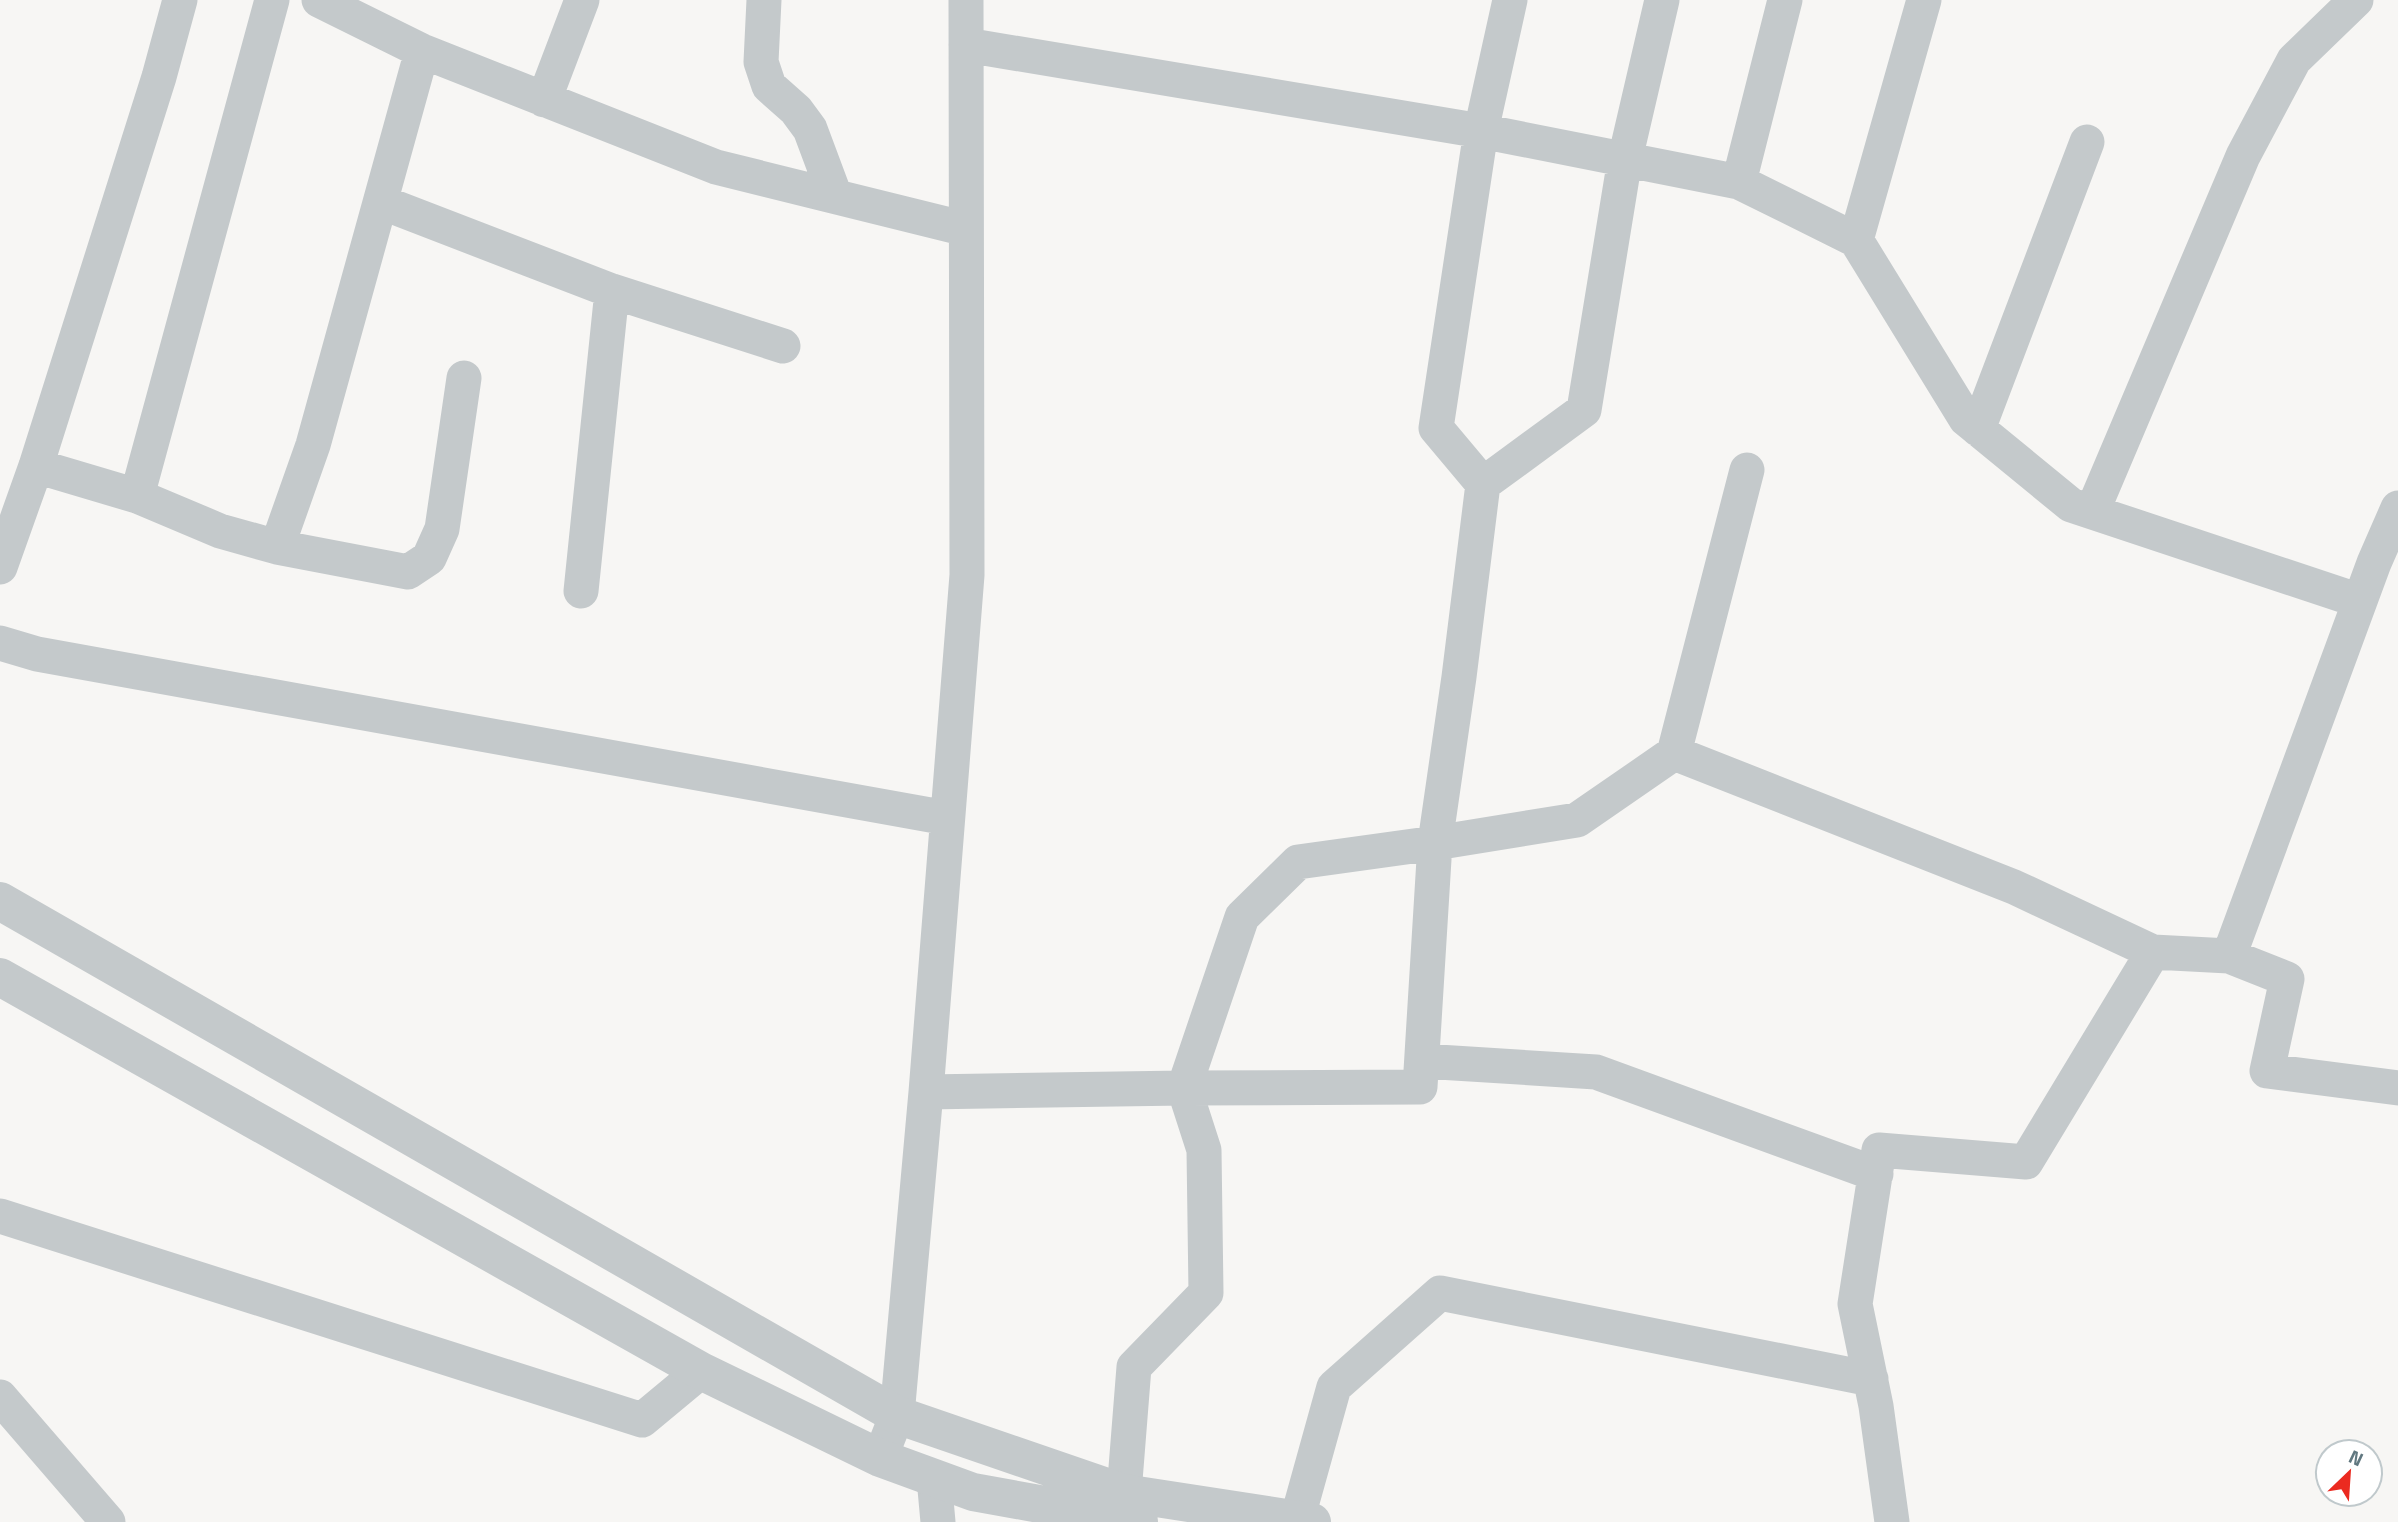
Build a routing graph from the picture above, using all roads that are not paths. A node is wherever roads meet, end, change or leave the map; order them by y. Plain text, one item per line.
1 (180, 0) edge
2 (272, 0) edge
3 (319, 0) edge
4 (582, 0) edge
5 (764, 0) edge
6 (966, 0) edge
7 (1510, 0) edge
8 (1662, 0) edge
9 (1785, 0) edge
10 (1924, 0) edge
11 (2356, 0) edge
12 (966, 45) junction
13 (422, 51) junction
14 (544, 100) junction
15 (1481, 131) junction
16 (2087, 142) dead end
17 (1625, 159) junction
18 (1739, 181) junction
19 (835, 196) junction
20 (381, 202) junction
21 (966, 229) junction
22 (1856, 240) junction
23 (612, 291) junction
24 (783, 345) dead end
25 (464, 378) dead end
26 (1978, 429) junction
27 (36, 466) junction
28 (1747, 470) dead end
29 (1483, 485) junction
30 (137, 496) junction
31 (2398, 508) edge
32 (2092, 512) junction
33 (277, 547) junction
34 (0, 567) edge
35 (2376, 589) edge
36 (581, 590) dead end
37 (0, 643) edge
38 (1674, 752) junction
39 (947, 818) junction
40 (1435, 844) junction
41 (0, 901) edge
42 (2153, 952) junction
43 (2229, 956) junction
44 (0, 977) edge
45 (1422, 1061) junction
46 (1184, 1088) junction
47 (2398, 1088) edge
48 (926, 1092) junction
49 (1876, 1174) junction
50 (2, 1221) edge
51 (701, 1371) junction
52 (1871, 1379) junction
53 (0, 1396) edge
54 (897, 1415) junction
55 (880, 1458) junction
56 (934, 1478) junction
57 (1131, 1508) edge
58 (1305, 1521) edge
59 (108, 1522) edge
60 (938, 1522) edge
61 (1892, 1522) edge

1 - 27 street
2 - 30 street
3 - 13 street
4 - 14 street
5 - 19 street
6 - 12 street
7 - 15 street
8 - 17 street
9 - 18 street
10 - 22 street
11 - 32 street
12 - 15 street
12 - 21 street
13 - 14 street
13 - 20 street
14 - 19 street
15 - 17 street
15 - 29 street
16 - 26 street
17 - 18 street
17 - 29 street
18 - 22 street
19 - 21 street
20 - 23 street
20 - 33 street
21 - 39 street
22 - 26 street
23 - 24 street
23 - 36 street
25 - 33 street
26 - 32 street
27 - 30 street
27 - 34 street
28 - 38 street
29 - 40 street
30 - 33 street
31 - 35 street
32 - 35 street
35 - 43 street
37 - 39 street
38 - 40 street
38 - 42 street
39 - 48 street
40 - 45 street
40 - 46 street
41 - 54 street
42 - 43 street
42 - 49 street
43 - 47 street
44 - 51 street
45 - 46 street
45 - 49 street
46 - 48 street
46 - 57 street
48 - 54 street
49 - 52 street
50 - 51 street
51 - 55 street
52 - 58 street
52 - 61 street
53 - 59 street
54 - 55 street
54 - 57 street
55 - 56 street
56 - 57 street
56 - 60 street
57 - 58 street

